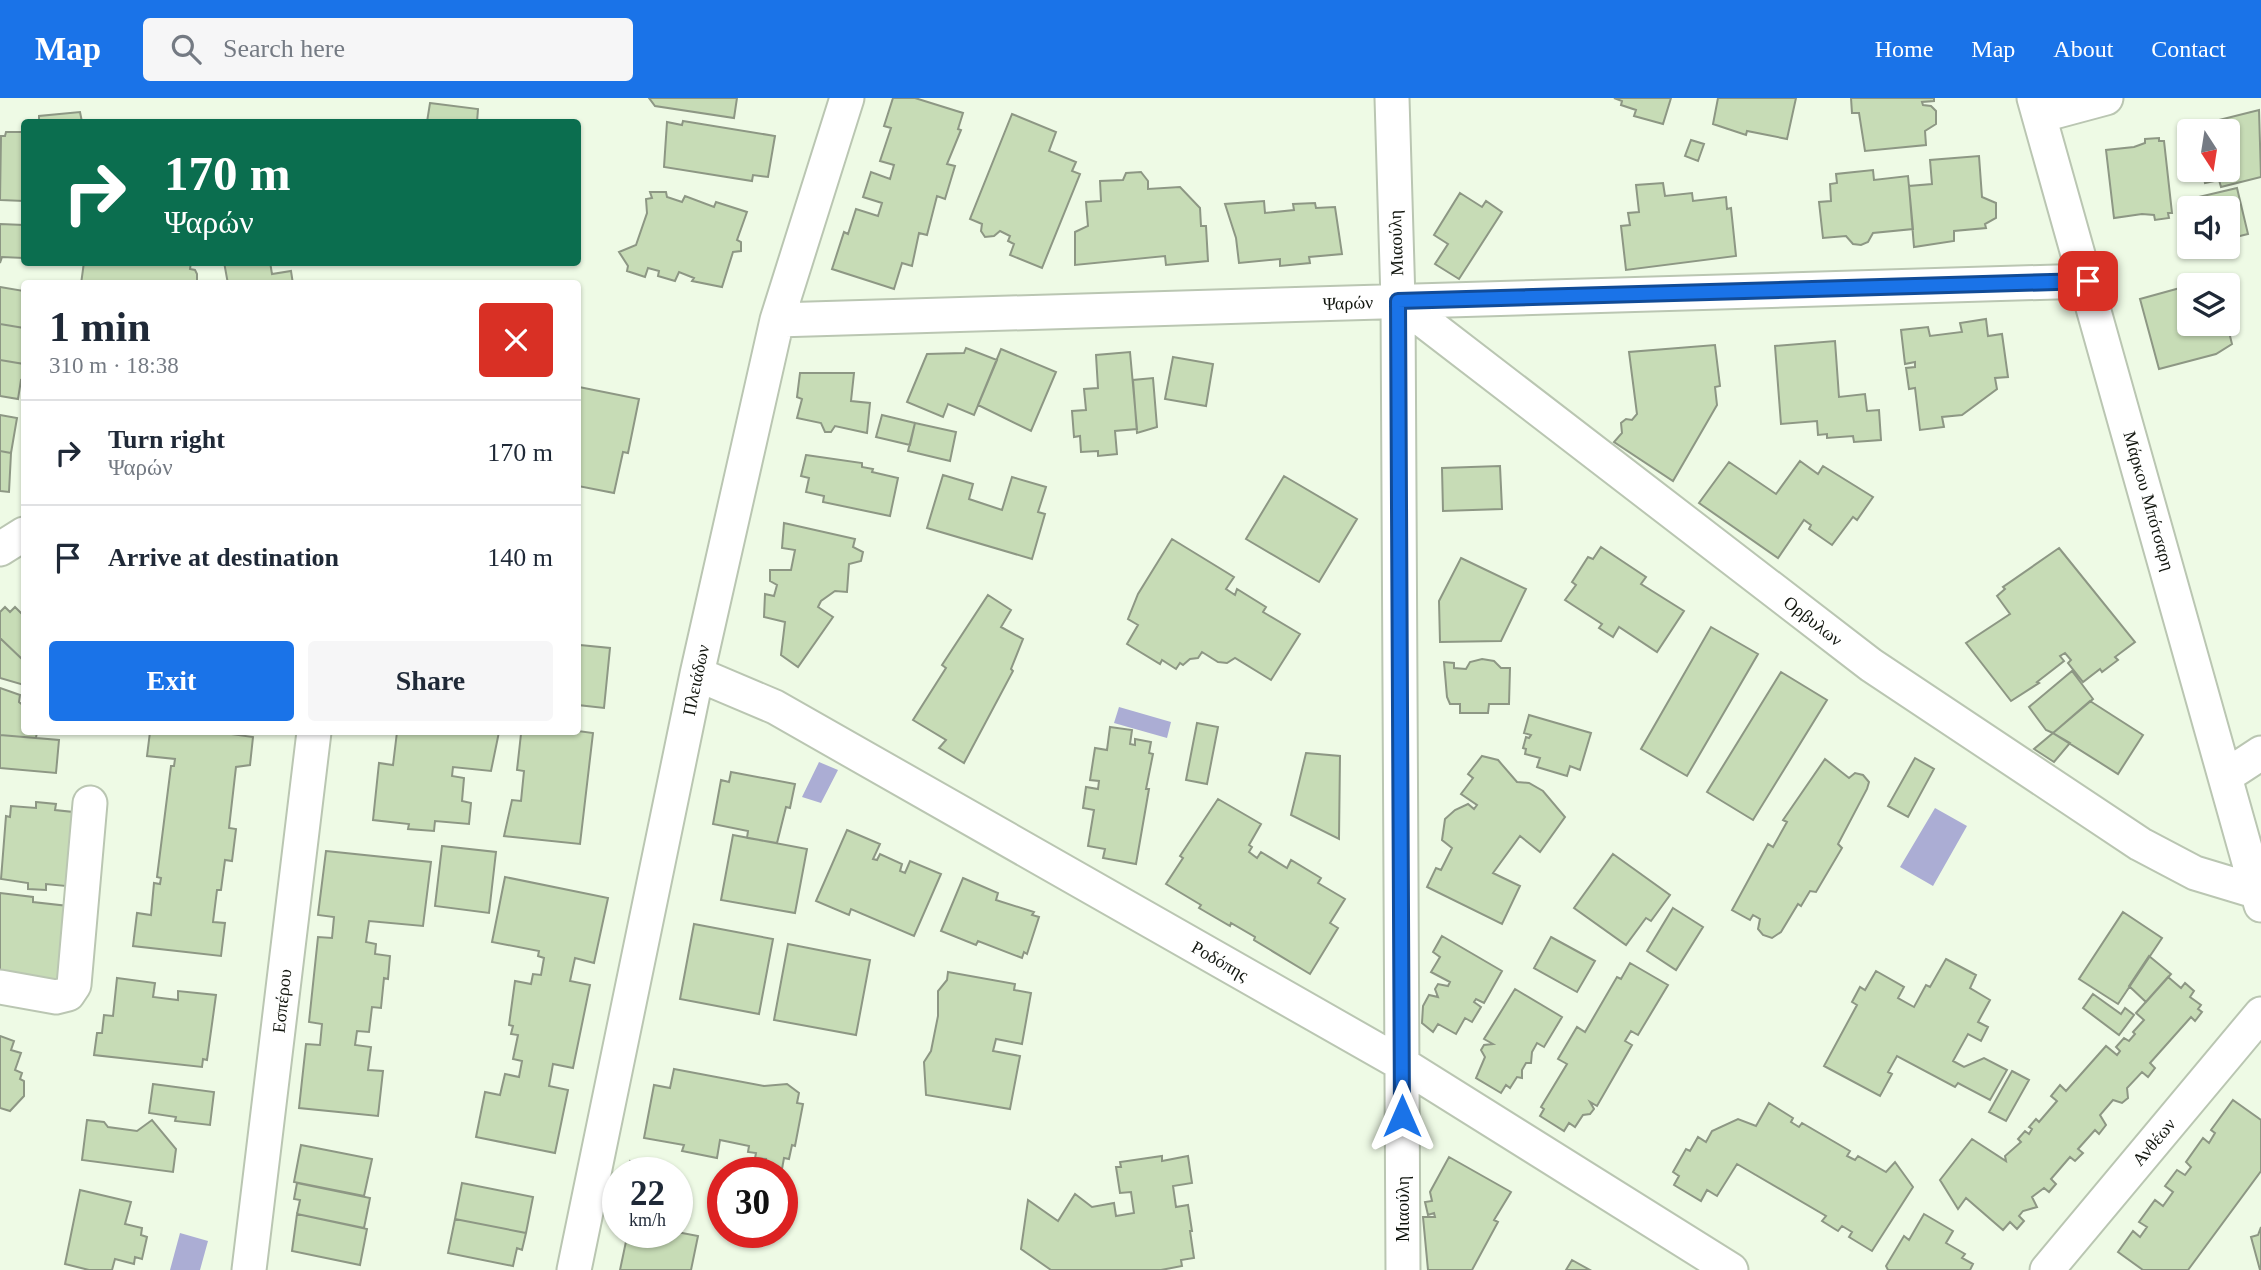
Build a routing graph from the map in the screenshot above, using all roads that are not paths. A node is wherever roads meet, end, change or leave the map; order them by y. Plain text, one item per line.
1 (847, 98) edge
2 (1392, 98) edge
3 (2106, 98) edge
4 (2037, 107) edge
5 (2088, 281) junction
6 (1398, 301) junction
7 (777, 320) junction
8 (21, 536) edge
9 (0, 549) edge
10 (697, 674) junction
11 (314, 735) edge
12 (2261, 753) edge
13 (2226, 776) junction
14 (90, 803) dead end
15 (2259, 898) edge
16 (0, 987) edge
17 (2261, 1014) edge
18 (1402, 1064) junction
19 (249, 1270) edge
20 (574, 1270) edge
21 (1403, 1270) edge
22 (1731, 1270) edge
23 (2047, 1270) edge

1 - 7 street, Πλειάδων
2 - 6 street, Μιαούλη
3 - 4 street
4 - 5 street, Μάρκου Μπότσαρη
5 - 6 street, Ψαρών
5 - 13 street, Μάρκου Μπότσαρη
6 - 7 street, Ψαρών
6 - 15 street, Ορβυλων
6 - 18 street, Μιαούλη
7 - 10 street, Πλειάδων
8 - 9 street
10 - 18 street, Ροδόπης
10 - 20 street, Πλειάδων
11 - 19 street, Εσπέρου
12 - 13 street
13 - 15 street, Μάρκου Μπότσαρη
14 - 16 street
17 - 23 street, Ανθέων
18 - 21 street, Μιαούλη
18 - 22 street, Ροδόπης

